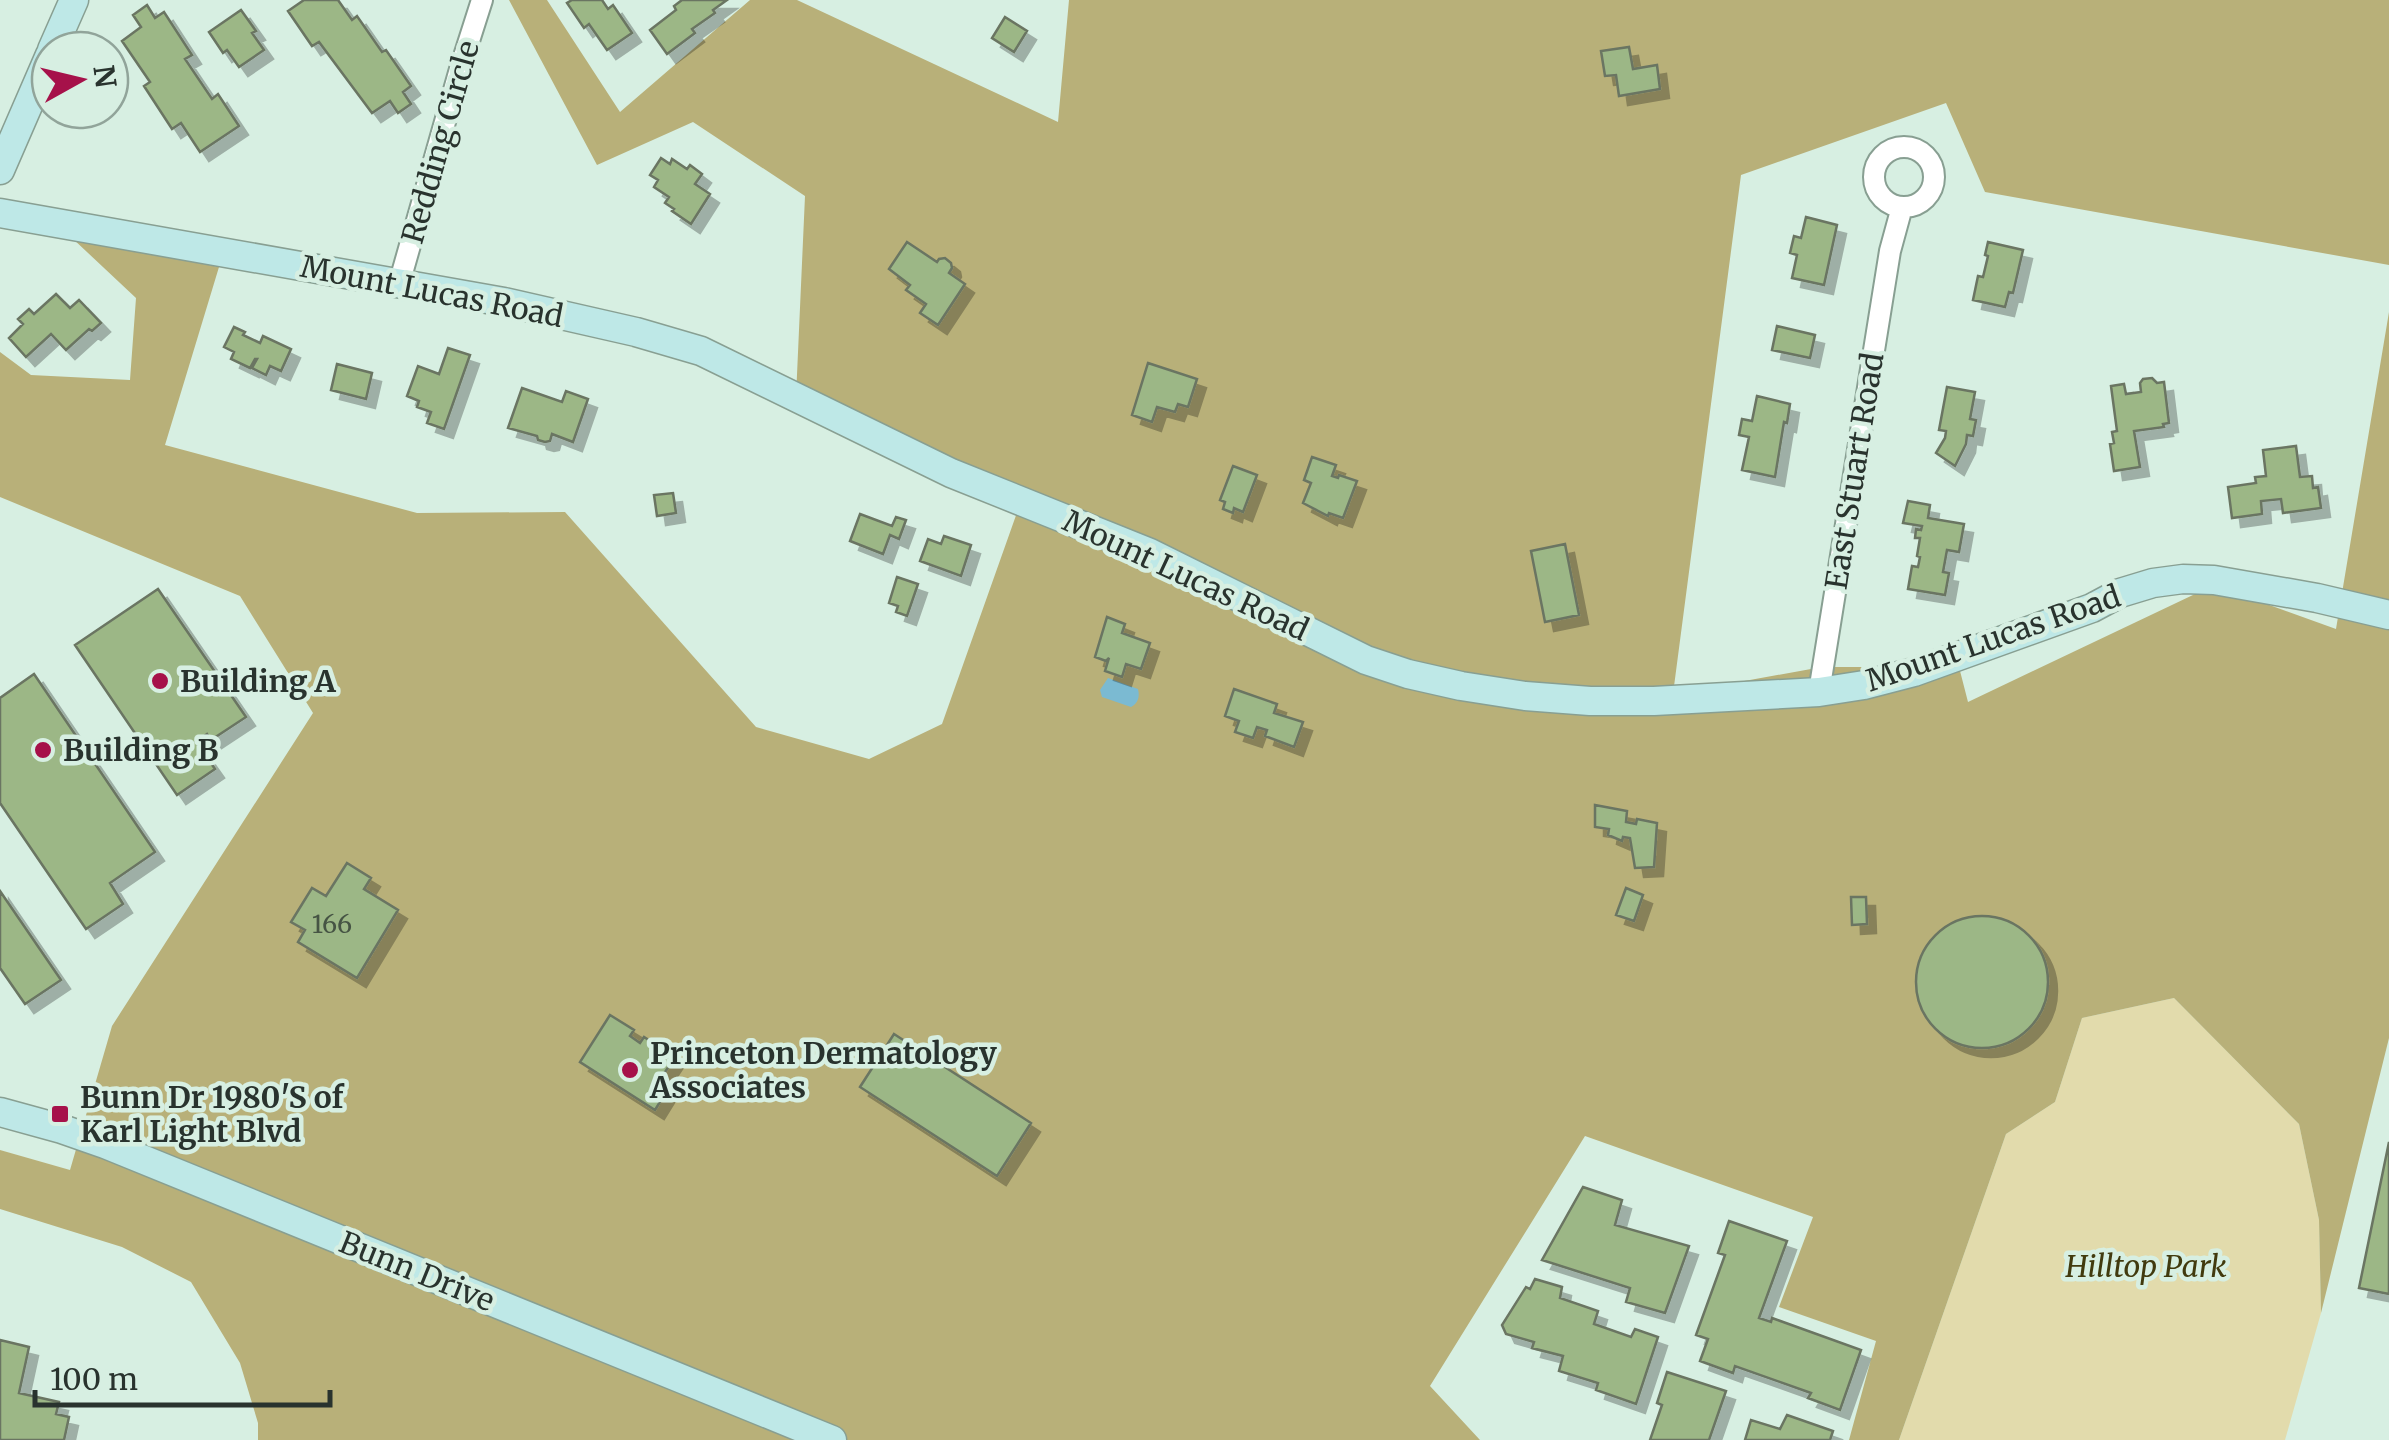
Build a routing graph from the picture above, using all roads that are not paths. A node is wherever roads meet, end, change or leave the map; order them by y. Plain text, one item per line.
1 (74, 0) edge
2 (482, 0) edge
3 (61, 30) edge
4 (30, 101) edge
5 (0, 170) edge
6 (1902, 207) dead end
7 (0, 213) edge
8 (398, 284) junction
9 (2389, 615) edge
10 (1820, 692) junction
11 (0, 1112) edge
12 (832, 1440) edge

1 - 3 street
2 - 8 street, Redding Circle
4 - 5 street
6 - 10 street, East Stuart Road
7 - 8 street, Mount Lucas Road
8 - 10 street, Mount Lucas Road
9 - 10 street, Mount Lucas Road
11 - 12 street, Bunn Drive

